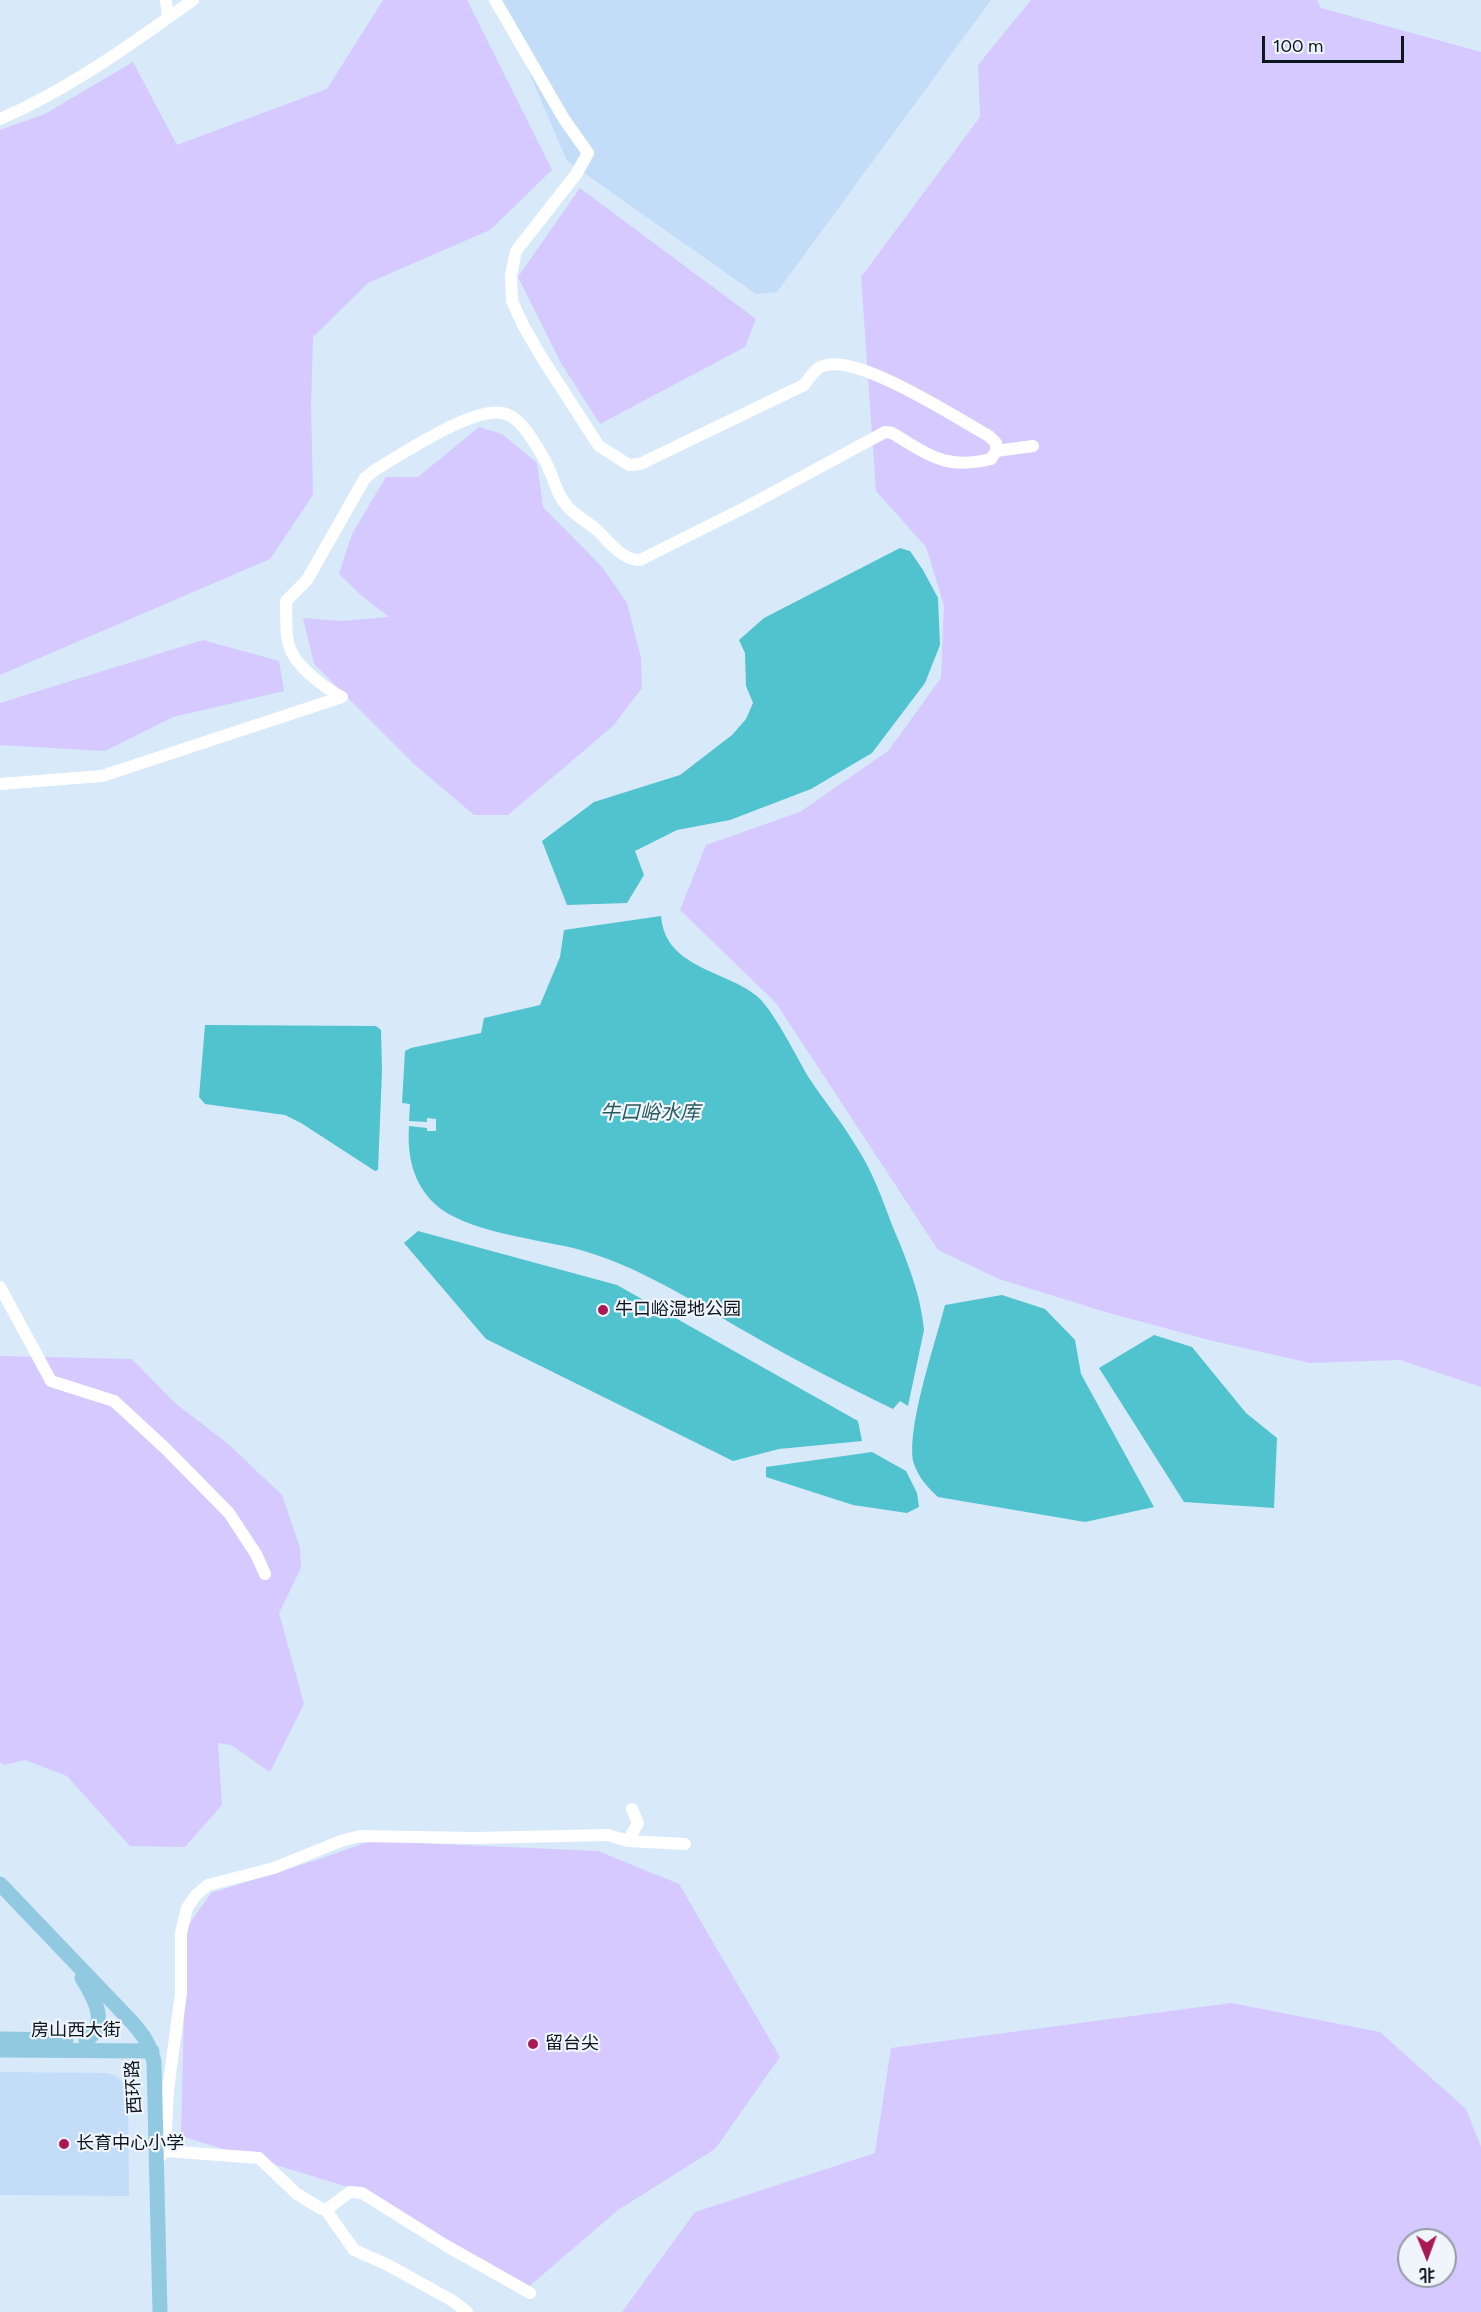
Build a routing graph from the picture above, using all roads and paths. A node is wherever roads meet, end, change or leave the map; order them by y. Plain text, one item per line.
1 (166, 0) edge
2 (194, 0) edge
3 (495, 0) edge
4 (168, 18) junction
5 (0, 119) edge
6 (1033, 446) dead end
7 (996, 451) junction
8 (0, 784) edge
9 (0, 1287) edge
10 (266, 1574) dead end
11 (632, 1809) dead end
12 (628, 1841) junction
13 (685, 1844) dead end
14 (0, 1884) edge
15 (0, 1893) edge
16 (82, 1978) junction
17 (0, 2039) edge
18 (86, 2040) junction
19 (146, 2046) junction
20 (0, 2050) edge
21 (161, 2156) junction
22 (326, 2210) junction
23 (530, 2292) dead end
24 (153, 2312) edge
25 (160, 2312) edge
26 (467, 2312) edge

1 - 4 street
2 - 4 street
3 - 7 street
4 - 5 street
6 - 7 street
7 - 8 street
9 - 10 street
11 - 12 street
12 - 13 street
12 - 21 street
14 - 19 main road, 西环路
15 - 16 main road, 西环路
16 - 18 main road
16 - 19 main road, 西环路
17 - 18 main road, 房山西大街
18 - 19 main road, 房山西大街
19 - 20 main road, 房山西大街
19 - 21 main road, 西环路
19 - 24 main road, 西环路
21 - 22 street
21 - 25 main road, 西环路
22 - 23 street
22 - 26 street

